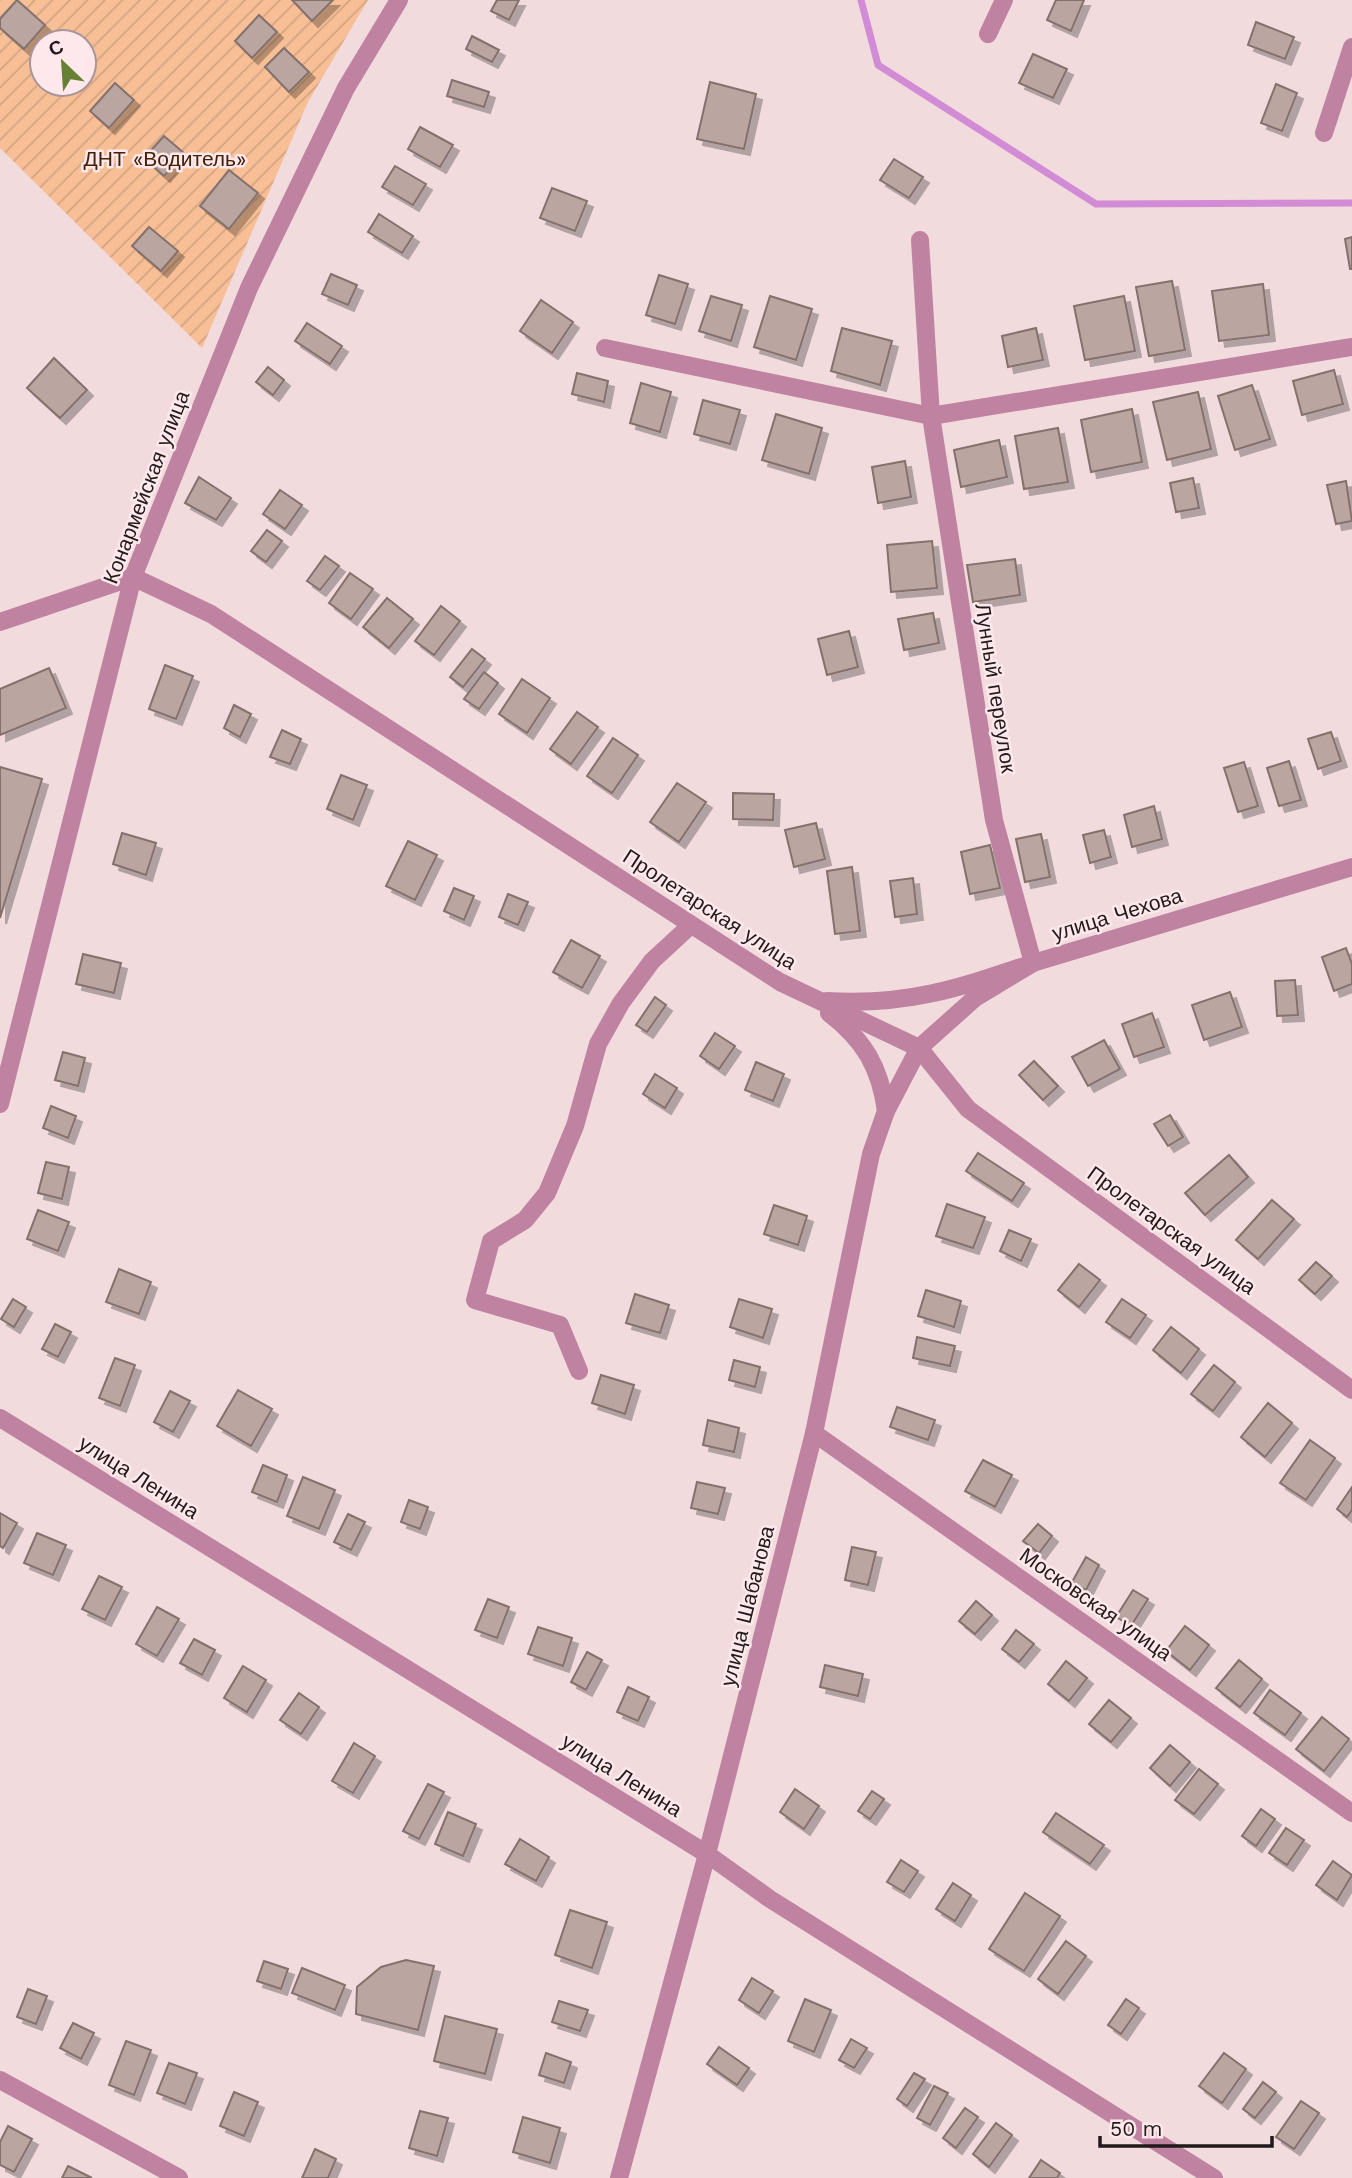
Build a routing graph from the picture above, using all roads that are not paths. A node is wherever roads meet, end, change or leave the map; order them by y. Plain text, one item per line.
1 (399, 0) edge
2 (1004, 0) edge
3 (988, 34) dead end
4 (1352, 47) edge
5 (1324, 133) dead end
6 (920, 240) dead end
7 (1352, 347) edge
8 (605, 348) dead end
9 (931, 416) junction
10 (133, 577) junction
11 (0, 621) edge
12 (1352, 867) edge
13 (691, 925) junction
14 (1033, 963) junction
15 (813, 1000) junction
16 (919, 1048) junction
17 (0, 1104) edge
18 (886, 1111) junction
19 (579, 1371) dead end
20 (1352, 1390) edge
21 (0, 1418) edge
22 (814, 1433) junction
23 (1352, 1813) edge
24 (707, 1854) junction
25 (0, 2080) edge
26 (179, 2178) edge
27 (619, 2178) edge
28 (1214, 2178) edge

1 - 10 street, Конармейская улица
2 - 3 street
4 - 5 street
6 - 9 street, Лунный переулок
7 - 9 street
8 - 9 street
9 - 14 street, Лунный переулок
10 - 11 street
10 - 13 street, Пролетарская улица
10 - 17 street, Конармейская улица
12 - 14 street, улица Чехова
13 - 15 street, Пролетарская улица
13 - 19 street
14 - 15 street
14 - 16 street, улица Чехова
15 - 16 street, Пролетарская улица
15 - 18 street
16 - 18 street, улица Шабанова
16 - 20 street, Пролетарская улица
18 - 22 street, улица Шабанова
21 - 24 street, улица Ленина
22 - 23 street, Московская улица
22 - 24 street, улица Шабанова
24 - 27 street, улица Шабанова
24 - 28 street, улица Ленина
25 - 26 street

